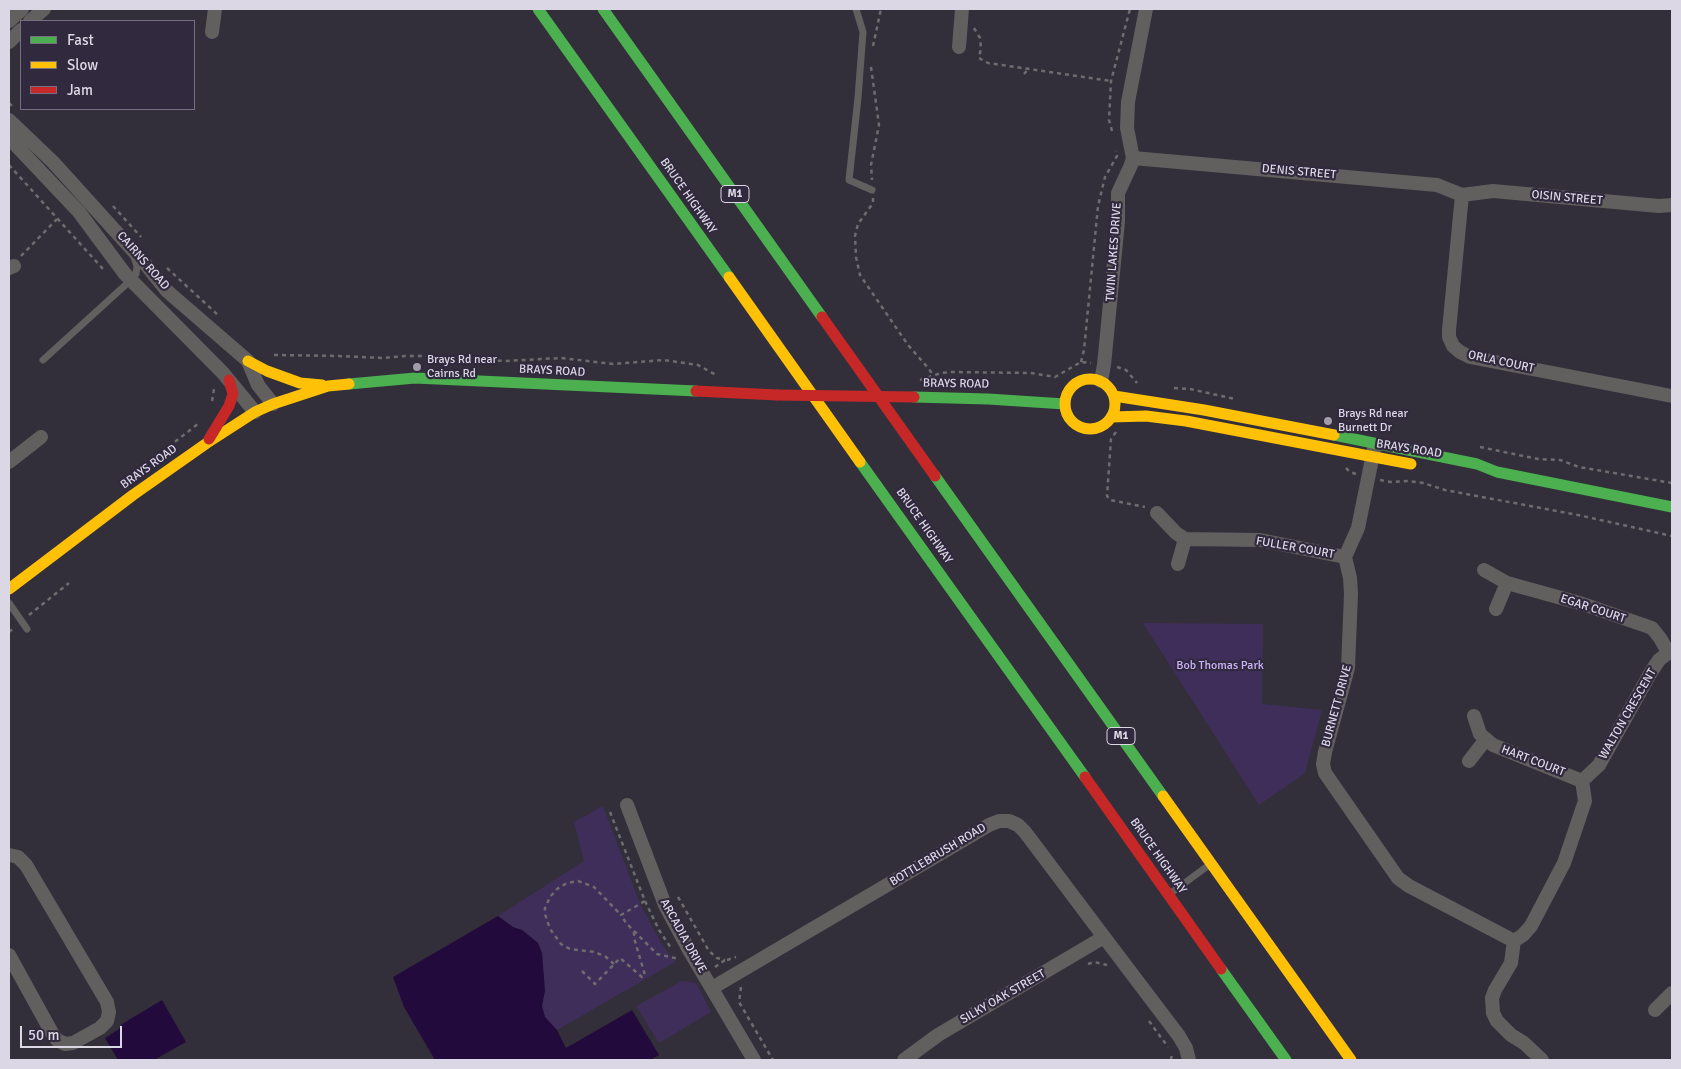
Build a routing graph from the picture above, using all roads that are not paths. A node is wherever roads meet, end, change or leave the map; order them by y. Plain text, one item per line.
1 (22, 9) edge
2 (44, 9) edge
3 (215, 9) edge
4 (538, 9) edge
5 (603, 9) edge
6 (856, 9) edge
7 (962, 9) edge
8 (1146, 9) edge
9 (31, 20) edge
10 (9, 21) edge
11 (20, 31) edge
12 (212, 32) dead end
13 (9, 42) edge
14 (959, 47) dead end
15 (9, 120) edge
16 (9, 138) edge
17 (1133, 158) junction
18 (872, 190) road end
19 (1462, 195) junction
20 (1672, 204) edge
21 (132, 249) junction
22 (131, 280) junction
23 (43, 360) dead end
24 (248, 361) junction
25 (229, 380) junction
26 (1101, 381) junction
27 (328, 386) junction
28 (1114, 396) junction
29 (1672, 396) edge
30 (272, 404) junction
31 (1065, 404) junction
32 (255, 412) junction
33 (1111, 417) junction
34 (41, 437) dead end
35 (207, 443) junction
36 (1374, 450) junction
37 (9, 462) edge
38 (1425, 466) dead end
39 (1441, 469) dead end
40 (1496, 472) junction
41 (1671, 506) edge
42 (1157, 513) road end
43 (1185, 539) junction
44 (1345, 557) junction
45 (1178, 564) dead end
46 (1484, 570) dead end
47 (1507, 583) junction
48 (9, 589) edge
49 (9, 603) edge
50 (1496, 609) dead end
51 (27, 628) dead end
52 (1670, 651) edge
53 (1474, 716) dead end
54 (1486, 739) junction
55 (1469, 761) dead end
56 (1582, 781) junction
57 (627, 805) dead end
58 (9, 855) edge
59 (1211, 864) junction
60 (1168, 895) junction
61 (1104, 937) junction
62 (1514, 941) junction
63 (9, 955) edge
64 (712, 988) junction
65 (1672, 993) edge
66 (1655, 1010) dead end
67 (754, 1060) edge
68 (904, 1060) edge
69 (1189, 1060) edge
70 (1286, 1060) edge
71 (1351, 1060) edge
72 (1542, 1060) edge

1 - 10 street
2 - 9 street
3 - 12 street
4 - 60 main road, BRUCE HIGHWAY
5 - 59 main road, M1
6 - 18 lane
7 - 14 street
8 - 17 street
11 - 13 street
15 - 21 street, CAIRNS ROAD
16 - 22 street, CAIRNS ROAD
17 - 19 street, DENIS STREET
17 - 26 street, TWIN LAKES DRIVE
19 - 20 street, OISIN STREET
19 - 29 street, ORLA COURT
21 - 22 lane
21 - 24 street, CAIRNS ROAD
22 - 23 lane
22 - 25 street, CAIRNS ROAD
24 - 27 main road
24 - 30 street, CAIRNS ROAD
25 - 32 street, CAIRNS ROAD
25 - 35 main road
26 - 28 main road
26 - 31 main road
27 - 30 main road, BRAYS ROAD
27 - 31 main road, BRAYS ROAD, bridge
28 - 33 main road
28 - 36 main road, BRAYS ROAD
30 - 32 main road, BRAYS ROAD
31 - 33 main road
32 - 35 main road, BRAYS ROAD
33 - 36 main road, BRAYS ROAD
34 - 37 street
35 - 48 main road, BRAYS ROAD
36 - 38 main road, BRAYS ROAD
36 - 40 main road, BRAYS ROAD
36 - 44 street
39 - 40 main road, BRAYS ROAD
40 - 41 main road, BRAYS ROAD
42 - 43 street
43 - 44 street, FULLER COURT
43 - 45 street
44 - 62 street, BURNETT DRIVE
46 - 47 street, EGAR COURT
47 - 50 street
47 - 52 street, EGAR COURT
49 - 51 lane
52 - 56 street, WALTON CRESCENT
53 - 54 street, HART COURT
54 - 55 street, HART COURT
54 - 56 street, HART COURT
56 - 62 street
57 - 64 street, ARCADIA DRIVE
58 - 63 street
59 - 60 lane
59 - 71 main road, M1
60 - 70 main road, BRUCE HIGHWAY
61 - 64 street, BOTTLEBRUSH ROAD
61 - 68 street, SILKY OAK STREET
61 - 69 street, BOTTLEBRUSH ROAD
62 - 72 street
64 - 67 street, ARCADIA DRIVE
65 - 66 street

